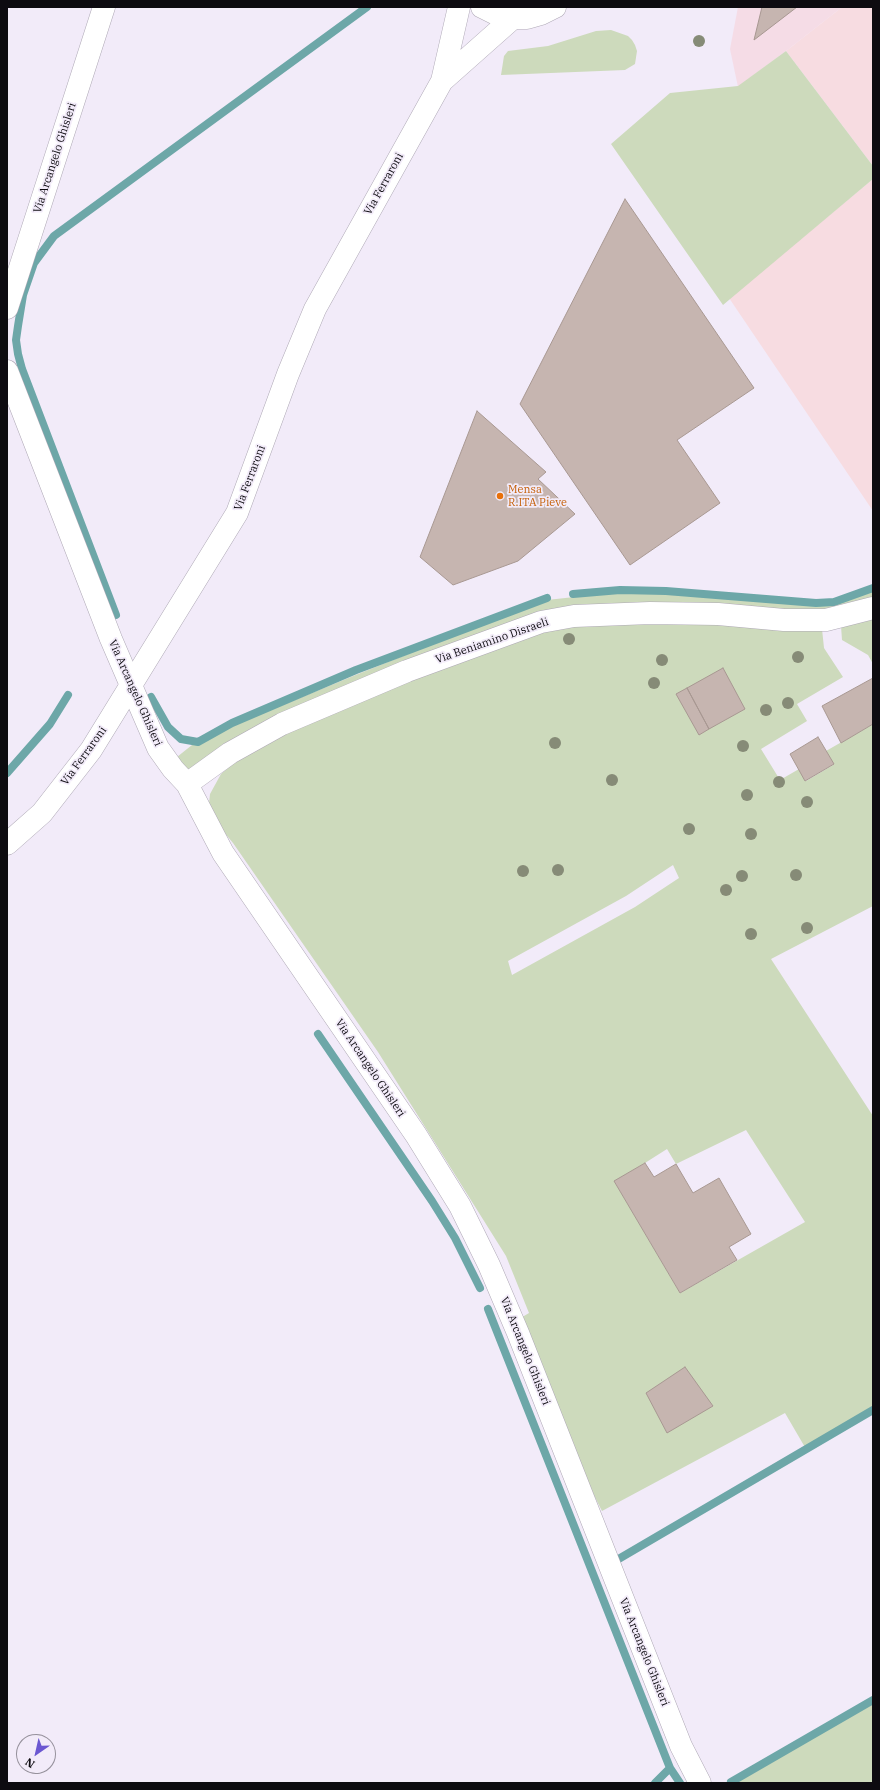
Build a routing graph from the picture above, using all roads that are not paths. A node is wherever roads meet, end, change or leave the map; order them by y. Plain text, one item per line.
1 (104, 7) edge
2 (459, 7) edge
3 (482, 7) edge
4 (556, 7) edge
5 (512, 18) junction
6 (442, 80) junction
7 (7, 308) edge
8 (7, 371) edge
9 (873, 608) edge
10 (131, 685) junction
11 (187, 784) junction
12 (7, 844) edge
13 (700, 1783) edge

1 - 7 street, Via Arcangelo Ghisleri
2 - 6 street
3 - 5 street
4 - 5 street
5 - 6 street
6 - 10 street, Via Ferraroni
8 - 10 street, Via Arcangelo Ghisleri
9 - 11 street, Via Beniamino Disraeli
10 - 11 street, Via Arcangelo Ghisleri
10 - 12 street, Via Ferraroni
11 - 13 street, Via Arcangelo Ghisleri

